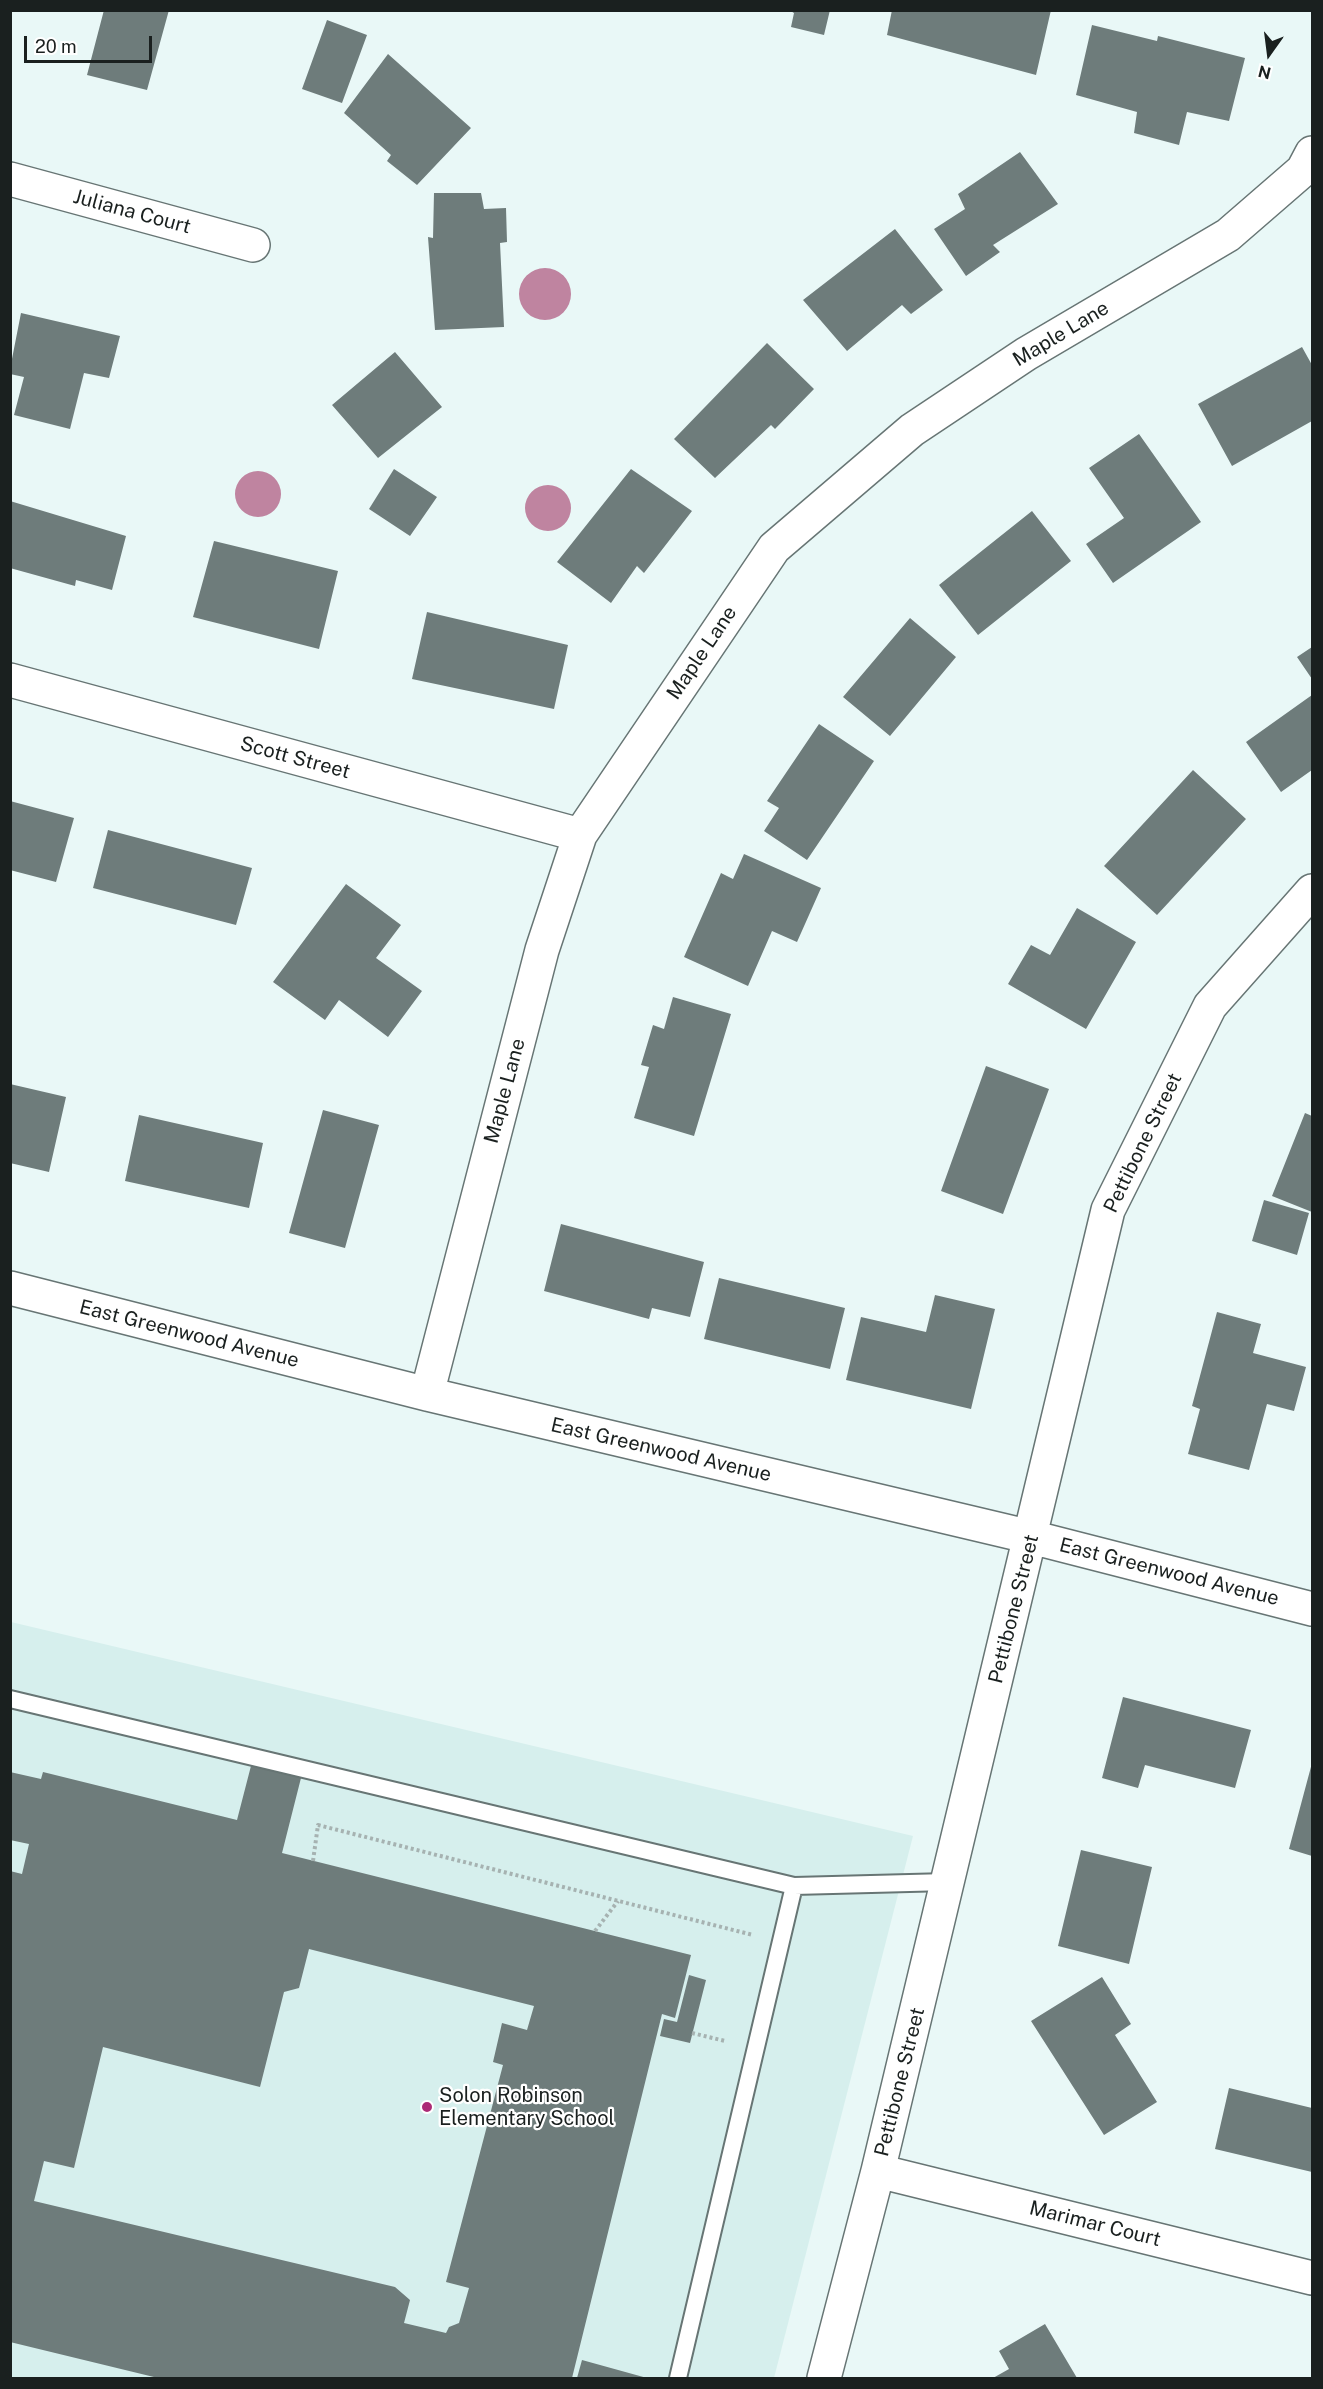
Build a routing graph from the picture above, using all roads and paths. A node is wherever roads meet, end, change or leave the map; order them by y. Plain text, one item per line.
1 (1312, 153) edge
2 (10, 179) edge
3 (253, 245) dead end
4 (10, 680) edge
5 (580, 835) junction
6 (1312, 891) edge
7 (10, 1288) edge
8 (427, 1394) junction
9 (1031, 1537) junction
10 (1312, 1608) edge
11 (10, 1699) edge
12 (313, 1861) dead end
13 (948, 1882) junction
14 (794, 1886) junction
15 (618, 1901) junction
16 (595, 1931) dead end
17 (780, 1942) junction
18 (879, 2171) junction
19 (1312, 2278) edge
20 (678, 2379) edge
21 (824, 2379) edge

1 - 5 street, Maple Lane
2 - 3 street, Juliana Court
4 - 5 street, Scott Street
5 - 8 street, Maple Lane
6 - 9 street, Pettibone Street
7 - 8 street, East Greenwood Avenue
8 - 9 street, East Greenwood Avenue
9 - 10 street, East Greenwood Avenue
9 - 13 street, Pettibone Street
11 - 14 lane
12 - 15 path
13 - 14 lane
13 - 18 street, Pettibone Street
14 - 17 lane
15 - 16 path
15 - 17 path
17 - 20 lane
18 - 19 street, Marimar Court
18 - 21 street, Pettibone Street

